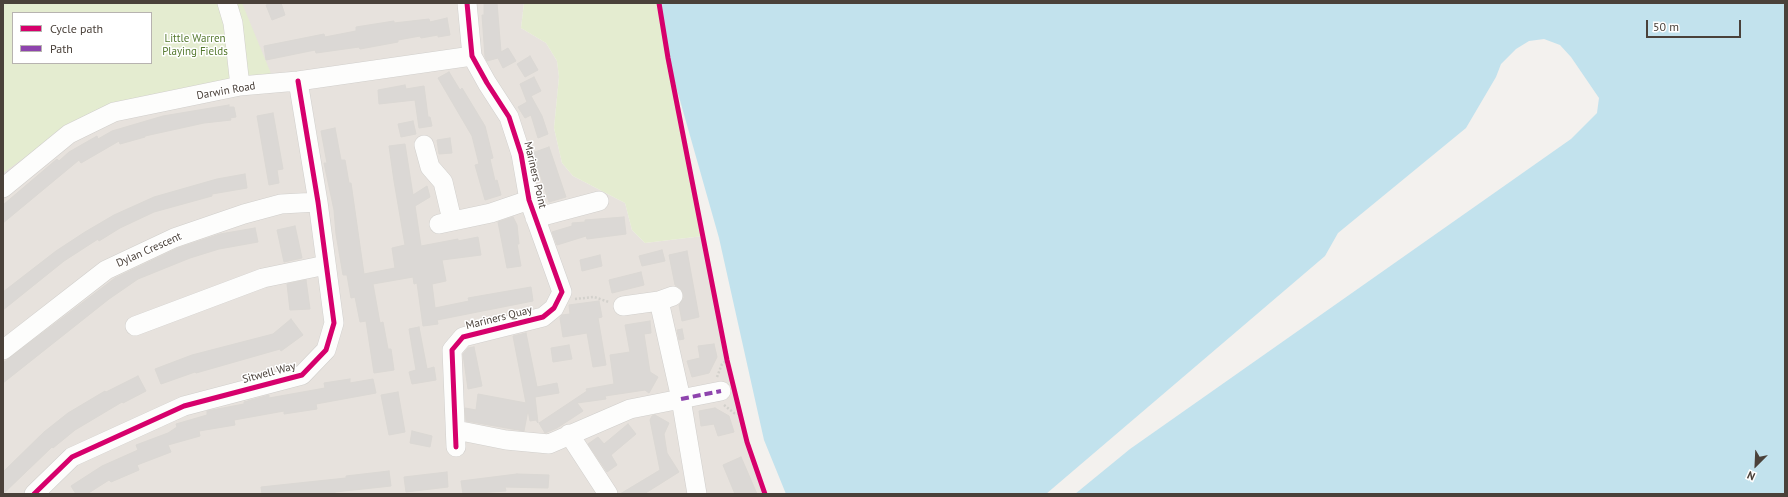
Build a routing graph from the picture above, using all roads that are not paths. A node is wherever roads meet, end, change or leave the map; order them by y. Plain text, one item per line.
1 (227, 3) edge
2 (467, 3) edge
3 (472, 56) junction
4 (298, 81) junction
5 (240, 86) junction
6 (424, 145) dead end
7 (3, 188) edge
8 (529, 200) junction
9 (599, 201) dead end
10 (318, 202) junction
11 (535, 218) junction
12 (326, 265) junction
13 (623, 306) road end
14 (554, 308) joint
15 (135, 326) dead end
16 (3, 350) edge
17 (721, 391) dead end
18 (681, 399) junction
19 (569, 434) junction
20 (34, 494) edge
21 (608, 494) edge
22 (695, 494) edge

1 - 5 street
2 - 3 street, Mariners Point
3 - 4 street, Darwin Road
3 - 8 street, Mariners Point
4 - 5 street, Darwin Road
4 - 10 street, Sitwell Way
5 - 7 street, Darwin Road
6 - 8 street, Mariners Point
8 - 11 street, Mariners Point
9 - 11 street
10 - 12 street, Sitwell Way
10 - 16 street, Dylan Crescent
11 - 14 street, Mariners Point
12 - 15 street
12 - 20 street, Sitwell Way
13 - 18 street
14 - 19 street, Mariners Quay
17 - 18 street, Mariners Quay
18 - 19 street, Mariners Quay
18 - 22 street
19 - 21 street

